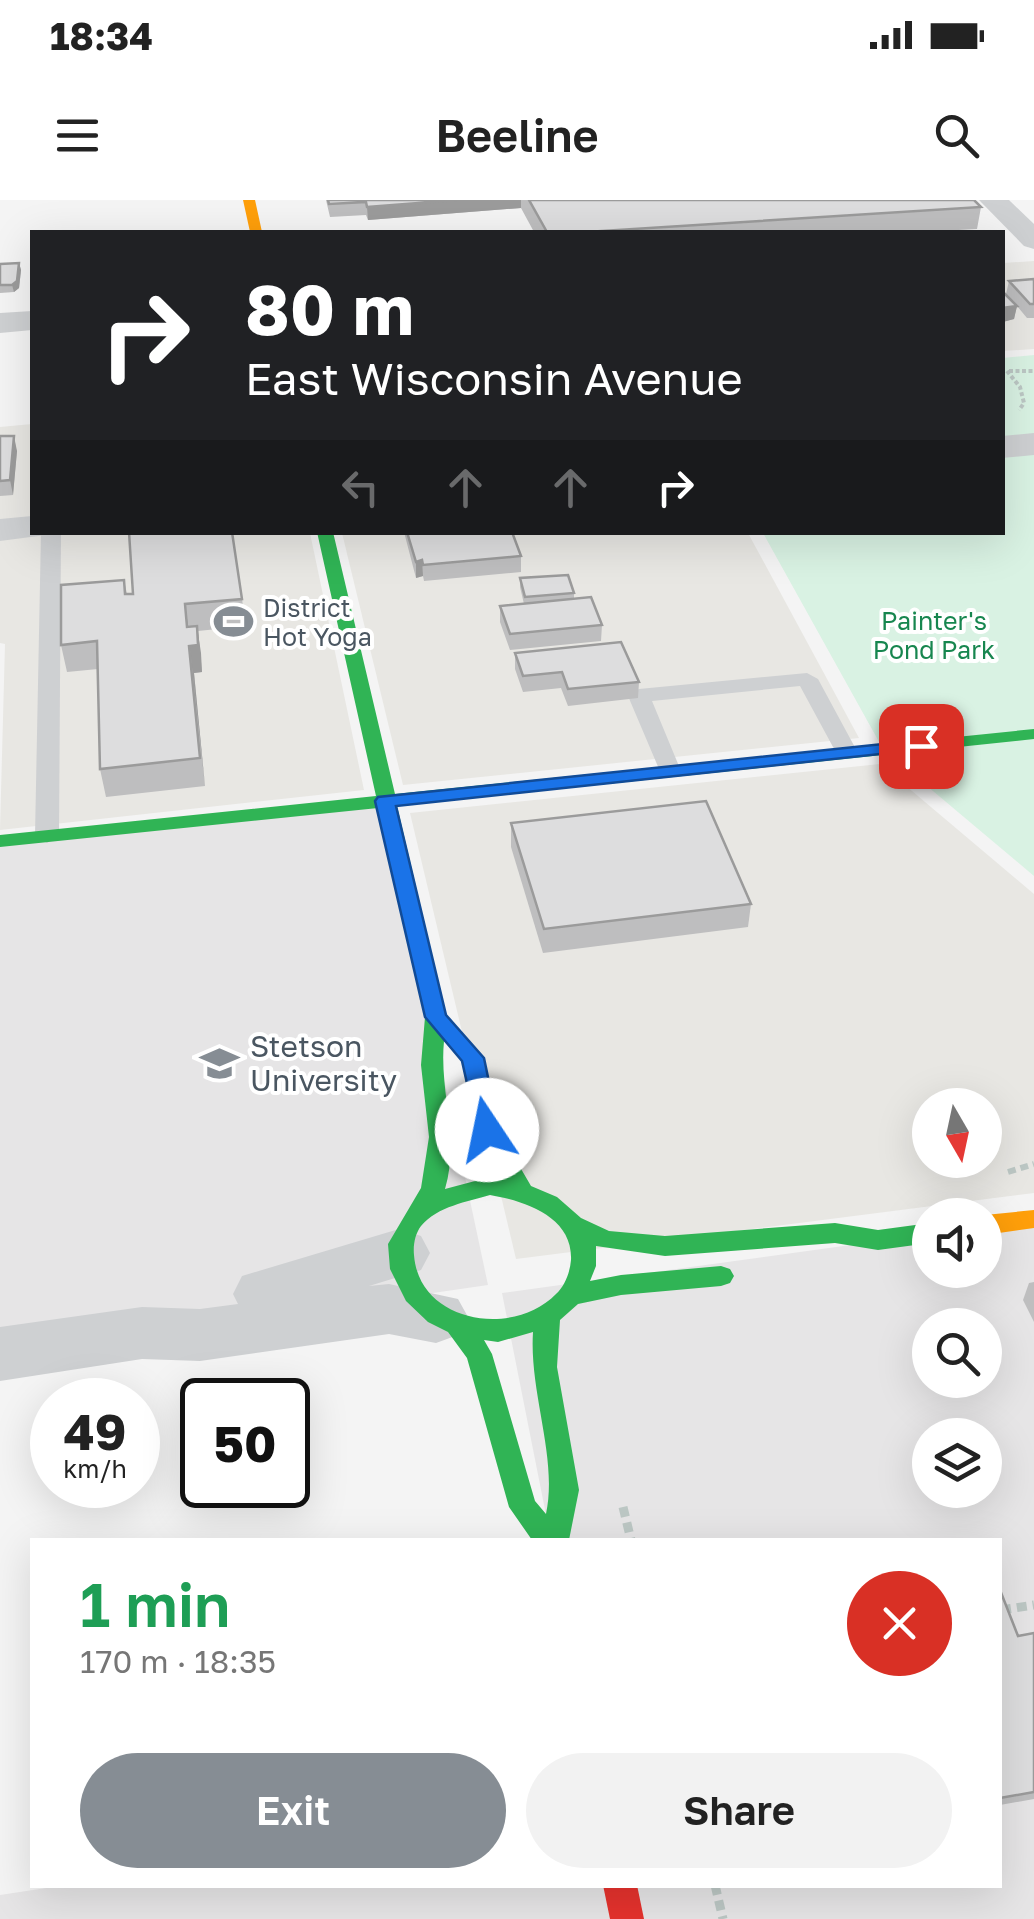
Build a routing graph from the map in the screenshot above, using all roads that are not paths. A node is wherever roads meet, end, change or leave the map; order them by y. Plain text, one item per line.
1 (249, 200) edge
2 (993, 200) edge
3 (256, 230) edge
4 (1034, 240) edge
5 (1034, 255) edge
6 (1005, 257) edge
7 (30, 321) edge
8 (0, 324) edge
9 (30, 528) edge
10 (0, 530) edge
11 (51, 535) edge
12 (325, 535) edge
13 (1034, 734) edge
14 (847, 753) junction
15 (670, 771) junction
16 (385, 801) junction
17 (47, 836) junction
18 (0, 841) edge
19 (436, 1017) junction
20 (520, 1189) junction
21 (1034, 1218) edge
22 (1002, 1223) edge
23 (574, 1226) junction
24 (411, 1232) junction
25 (912, 1235) edge
26 (878, 1240) junction
27 (842, 1259) dead end
28 (741, 1274) dead end
29 (570, 1296) junction
30 (547, 1316) junction
31 (447, 1322) junction
32 (142, 1333) junction
33 (0, 1354) edge
34 (551, 1538) edge
35 (553, 1538) edge
36 (621, 1888) edge
37 (627, 1919) edge

1 - 3 main road
2 - 4 street
5 - 6 street
7 - 8 street
9 - 10 street
11 - 17 lane
12 - 16 main road
13 - 14 main road
14 - 15 main road
14 - 15 lane
15 - 16 main road
16 - 17 main road
16 - 19 main road
17 - 18 main road
19 - 20 main road
19 - 24 main road
20 - 23 main road
20 - 24 main road
21 - 22 main road
23 - 26 main road
23 - 29 main road
24 - 31 main road
24 - 32 street
25 - 26 main road
26 - 27 main road
28 - 29 main road
29 - 30 main road
30 - 31 main road
30 - 35 main road
31 - 32 street
31 - 34 main road
32 - 33 street
36 - 37 main road

